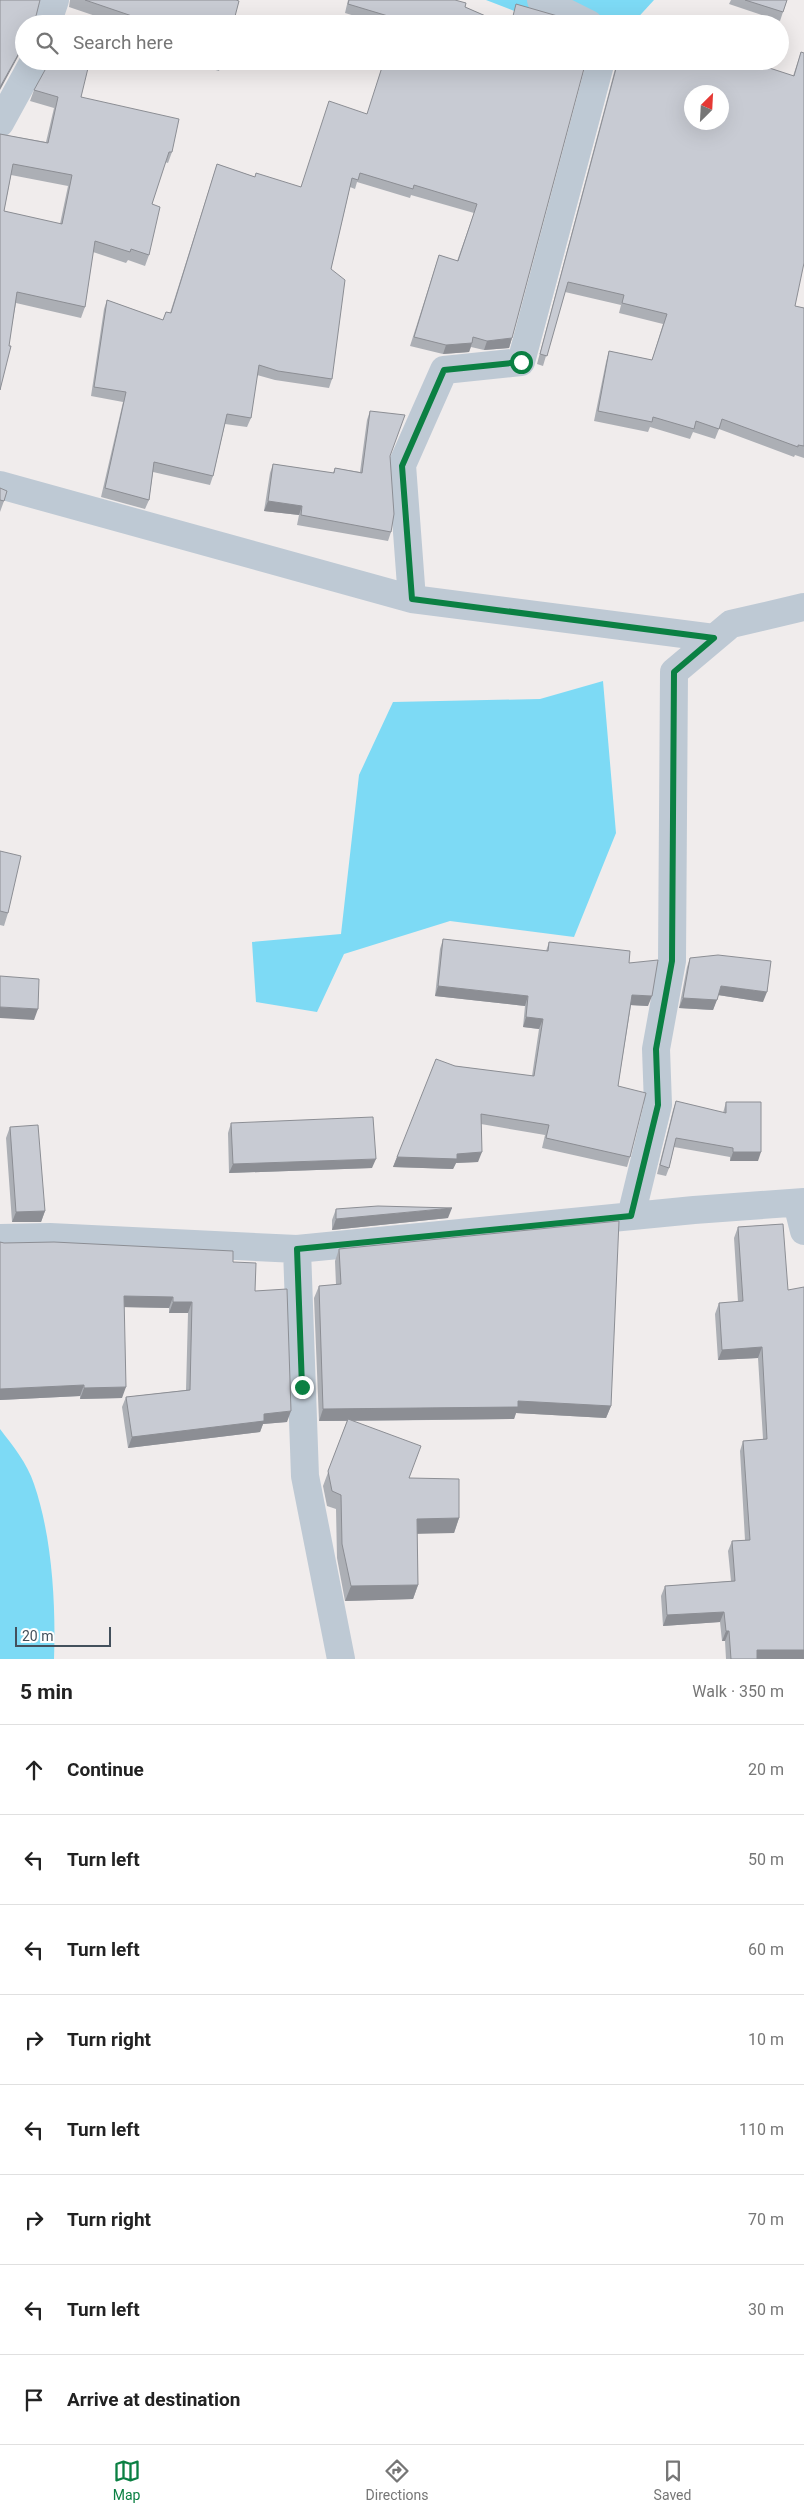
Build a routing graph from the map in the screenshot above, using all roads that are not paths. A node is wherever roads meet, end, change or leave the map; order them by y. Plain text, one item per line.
1 (55, 0) edge
2 (541, 0) edge
3 (50, 15) edge
4 (571, 15) edge
5 (29, 70) edge
6 (599, 70) edge
7 (0, 123) edge
8 (0, 485) edge
9 (412, 599) junction
10 (804, 607) edge
11 (714, 638) junction
12 (800, 1203) edge
13 (631, 1216) junction
14 (804, 1231) edge
15 (0, 1238) edge
16 (297, 1249) junction
17 (341, 1659) edge

1 - 3 street
2 - 4 street
5 - 7 street
6 - 9 street
8 - 9 street
9 - 11 street
10 - 11 street
11 - 13 street
12 - 13 street
12 - 14 street
13 - 16 street
15 - 16 street
16 - 17 street

